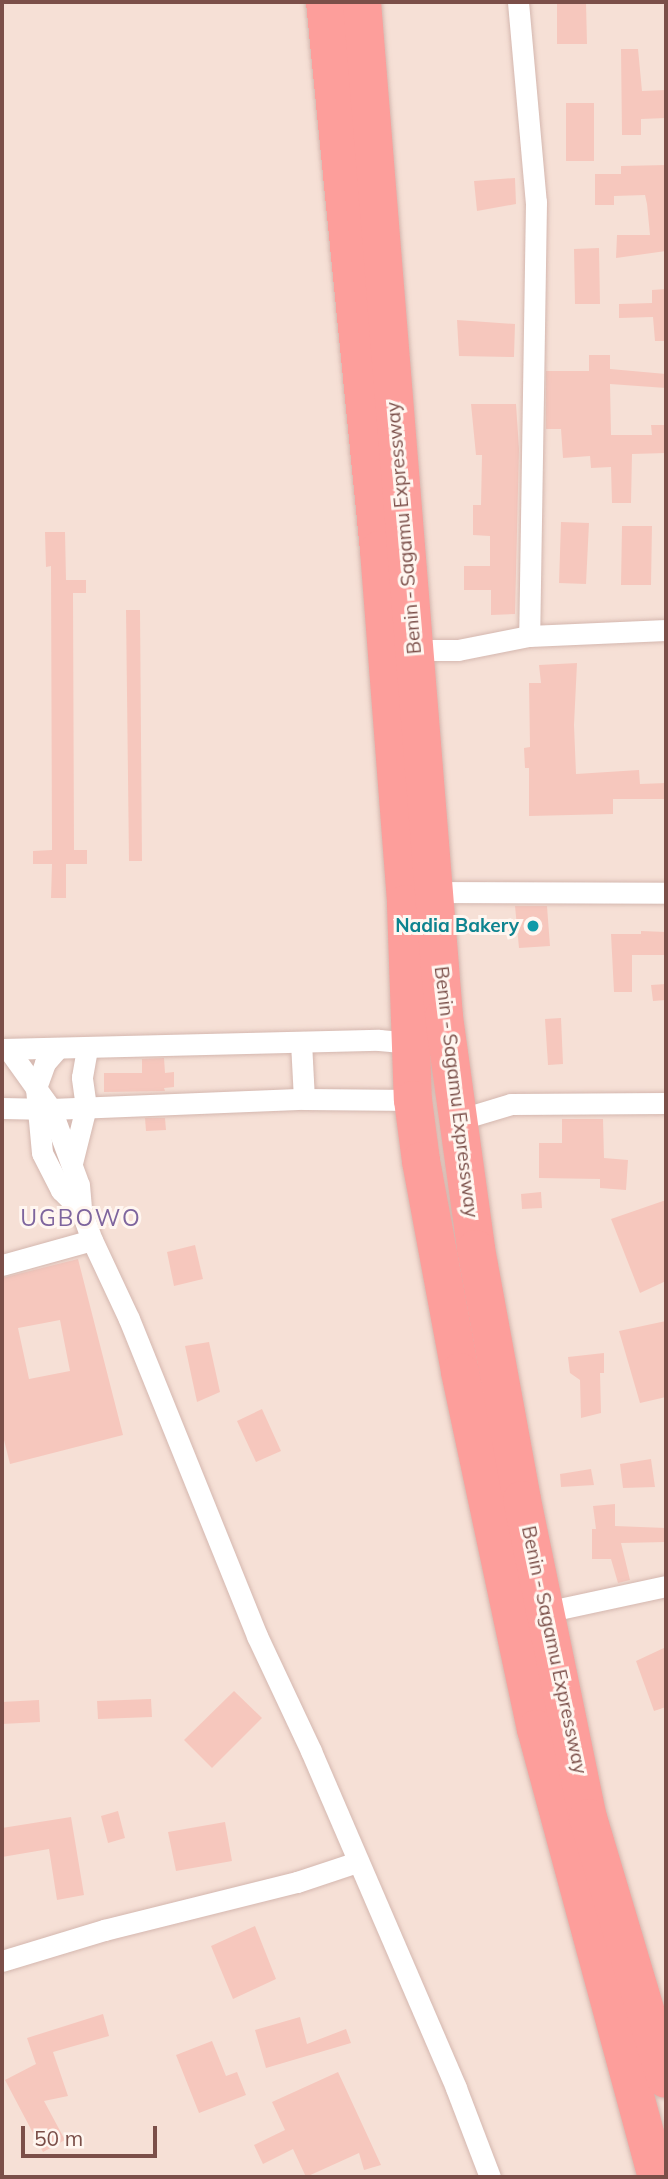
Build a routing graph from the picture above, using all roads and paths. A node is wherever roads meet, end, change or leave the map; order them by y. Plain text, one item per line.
1 (325, 2) edge
2 (362, 2) edge
3 (518, 2) edge
4 (666, 630) edge
5 (529, 636) junction
6 (414, 650) junction
7 (433, 892) junction
8 (666, 893) edge
9 (301, 1042) junction
10 (413, 1043) junction
11 (5, 1049) edge
12 (57, 1049) junction
13 (87, 1049) junction
14 (304, 1099) junction
15 (413, 1100) junction
16 (666, 1103) edge
17 (28, 1104) edge
18 (86, 1107) junction
19 (458, 1120) junction
20 (72, 1163) junction
21 (81, 1210) junction
22 (92, 1240) junction
23 (2, 1265) edge
24 (666, 1586) edge
25 (545, 1612) junction
26 (357, 1862) junction
27 (2, 1961) edge
28 (659, 2025) edge
29 (666, 2079) edge
30 (655, 2121) edge
31 (490, 2177) edge
32 (657, 2177) edge

1 - 10 highway
2 - 6 highway, Benin - Sagamu Expressway
3 - 5 street
4 - 5 street
5 - 6 street
6 - 7 highway, Benin - Sagamu Expressway
7 - 8 street
7 - 19 highway, Benin - Sagamu Expressway
9 - 10 street
9 - 13 street
9 - 14 street
10 - 15 highway
11 - 12 street
11 - 17 street
12 - 13 street
12 - 17 street
13 - 18 street
14 - 15 street
14 - 18 street
15 - 30 highway
16 - 19 street
17 - 18 street
17 - 20 street
17 - 21 street
18 - 20 street
19 - 25 highway, Benin - Sagamu Expressway
20 - 21 street
21 - 22 street
22 - 23 street
22 - 26 street
24 - 25 street
25 - 28 highway, Benin - Sagamu Expressway
26 - 27 street
26 - 31 street
28 - 29 highway, Benin - Sagamu Expressway
30 - 32 highway

